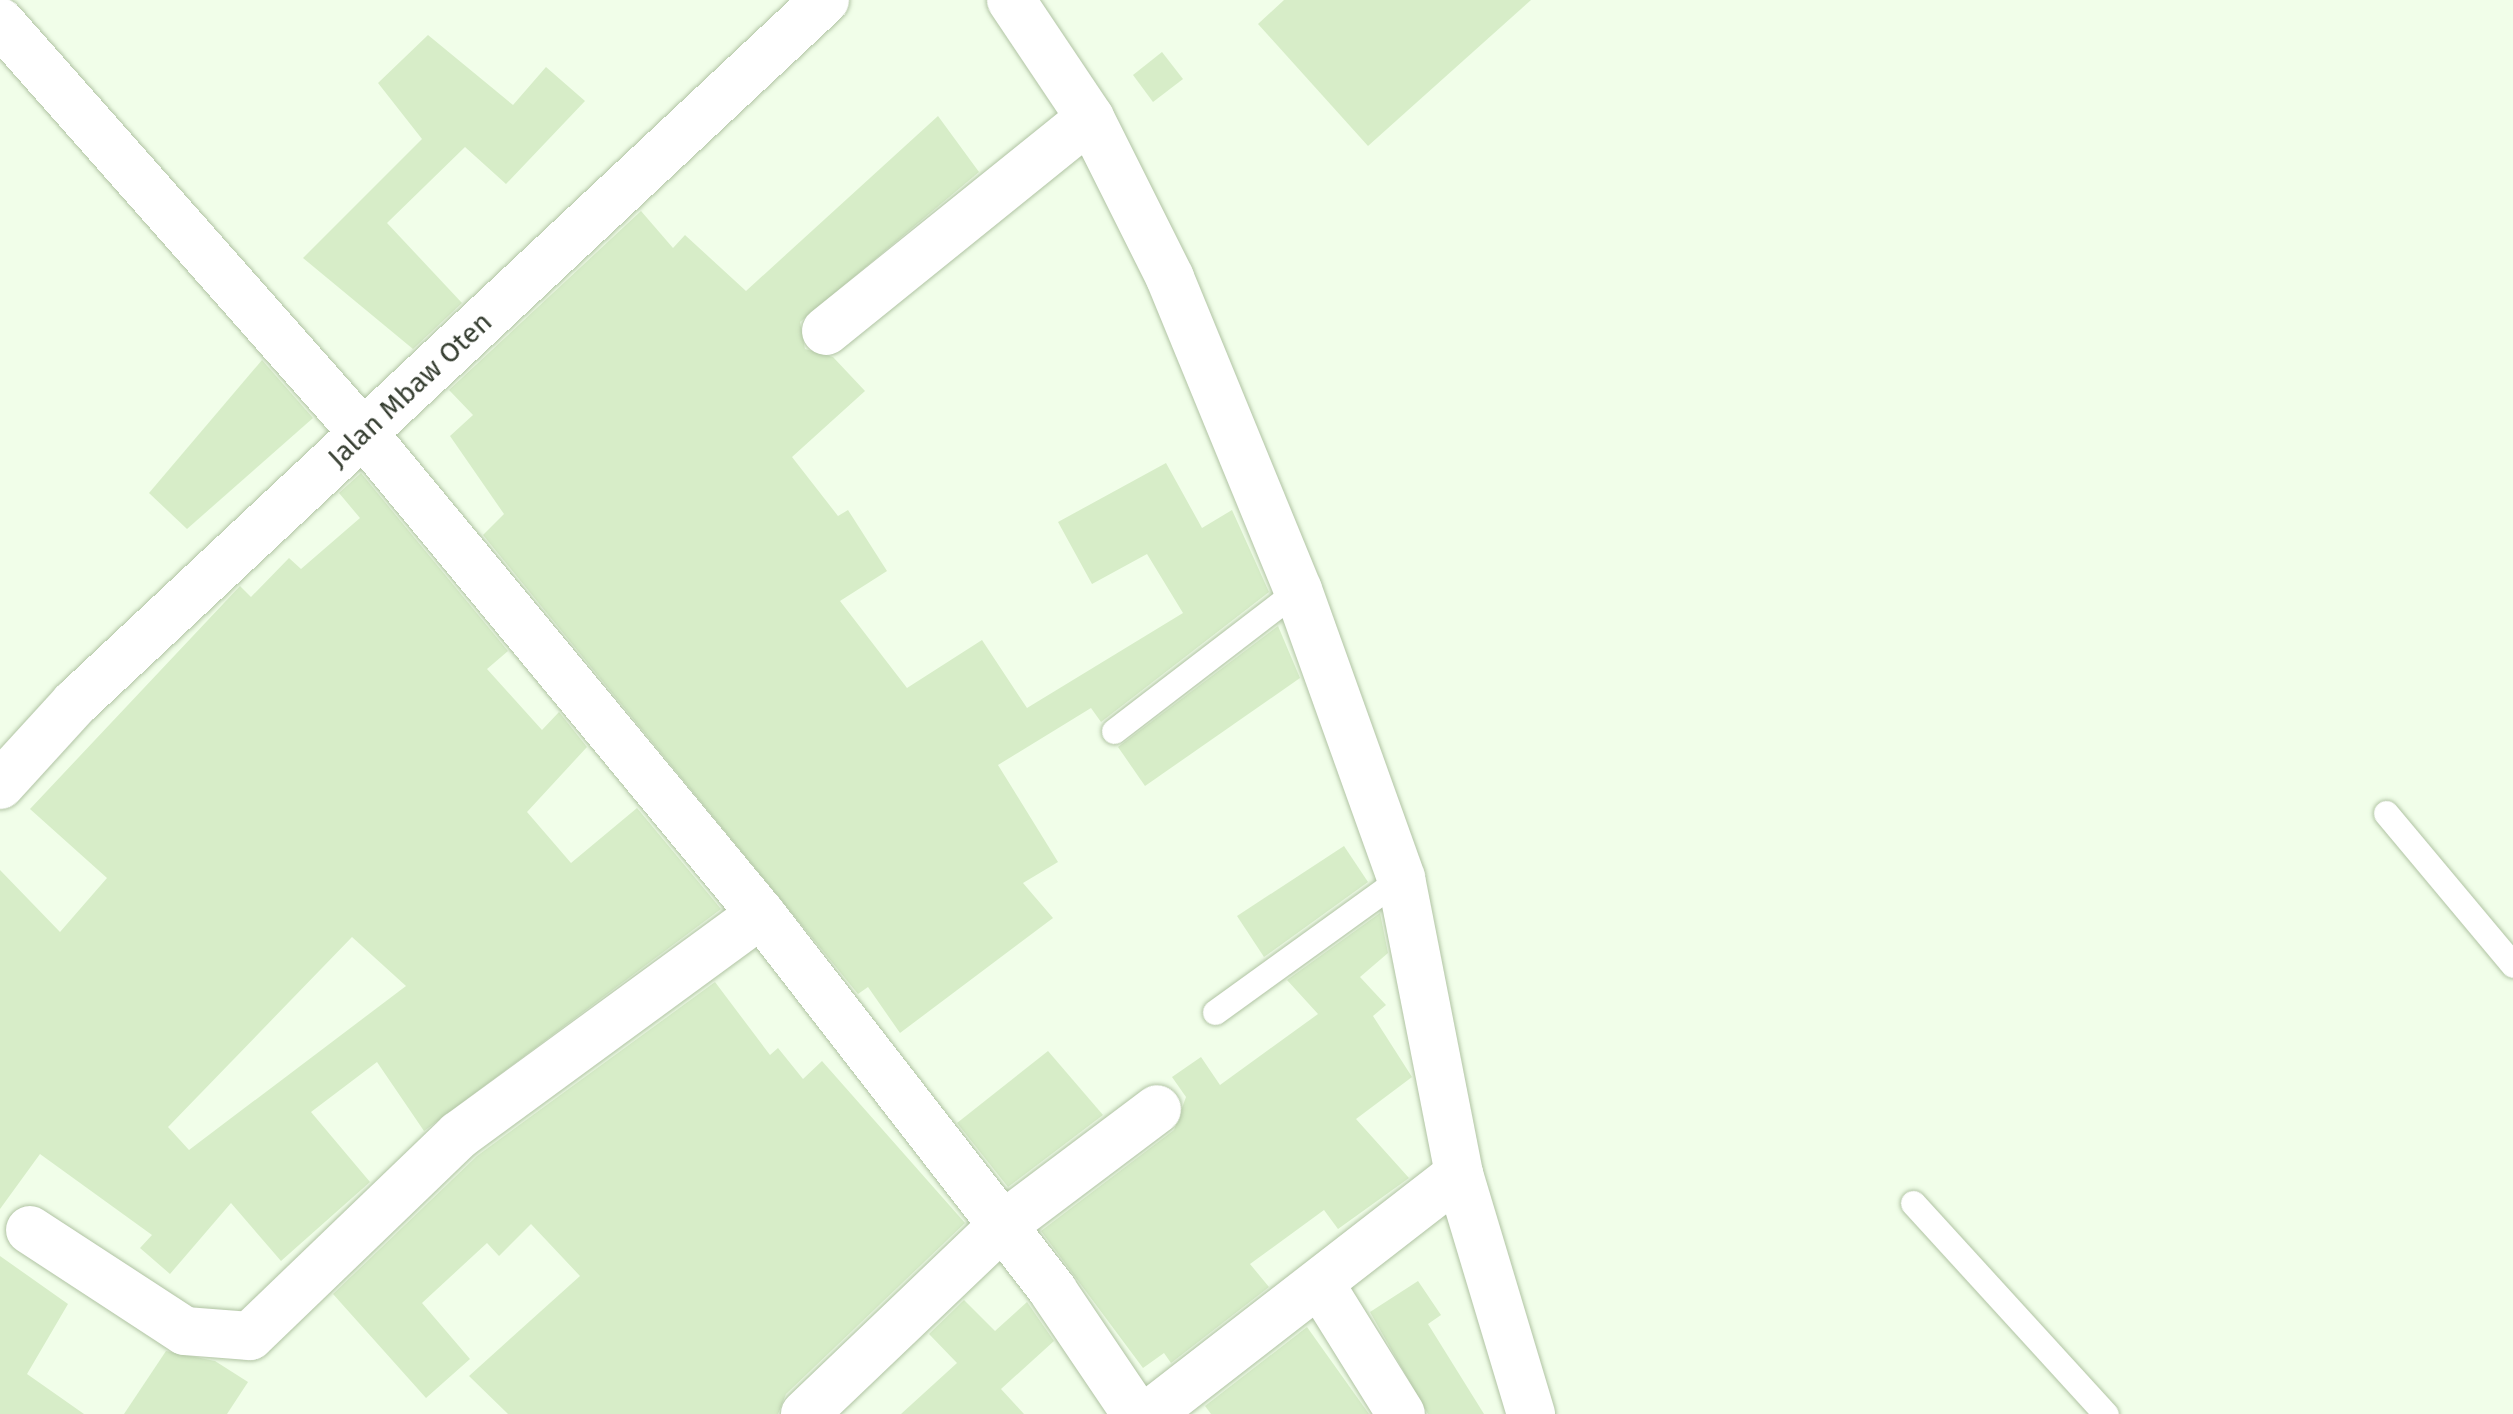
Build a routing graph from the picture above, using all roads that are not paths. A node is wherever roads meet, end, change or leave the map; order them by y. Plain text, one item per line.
1 (824, 0) edge
2 (1011, 0) edge
3 (0, 22) edge
4 (1090, 118) junction
5 (826, 331) dead end
6 (364, 434) junction
7 (1286, 599) junction
8 (1114, 731) dead end
9 (0, 785) edge
10 (2386, 813) dead end
11 (1387, 889) junction
12 (761, 914) junction
13 (2513, 964) edge
14 (1214, 1012) dead end
15 (1157, 1109) dead end
16 (1443, 1185) junction
17 (1913, 1203) dead end
18 (1002, 1226) junction
19 (30, 1230) dead end
20 (1320, 1284) junction
21 (804, 1414) edge
22 (1136, 1414) edge
23 (1150, 1414) edge
24 (1401, 1414) edge
25 (1531, 1414) edge
26 (2106, 1414) edge

1 - 6 street, Jalan Mbaw Oten
2 - 4 street
3 - 6 street
4 - 5 street
4 - 7 street
6 - 9 street, Jalan Mbaw Oten
6 - 12 street
7 - 8 lane
7 - 11 street
10 - 13 lane
11 - 14 lane
11 - 16 street
12 - 18 street
12 - 19 street
15 - 18 street
16 - 20 street
16 - 25 street
17 - 26 lane
18 - 21 street
18 - 22 street
20 - 23 street
20 - 24 street

